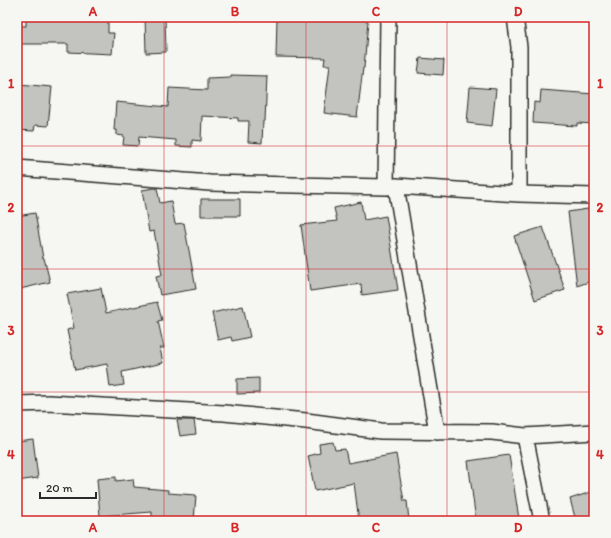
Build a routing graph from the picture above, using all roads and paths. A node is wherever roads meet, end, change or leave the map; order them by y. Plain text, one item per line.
1 (388, 17) edge
2 (515, 17) edge
3 (17, 168) edge
4 (391, 187) junction
5 (519, 194) junction
6 (594, 196) edge
7 (17, 404) edge
8 (437, 432) junction
9 (594, 432) edge
10 (525, 436) junction
11 (542, 521) edge

1 - 4 street
2 - 5 street
3 - 4 street
4 - 5 street
4 - 8 street
5 - 6 street
7 - 8 street
8 - 10 street
9 - 10 street
10 - 11 street

